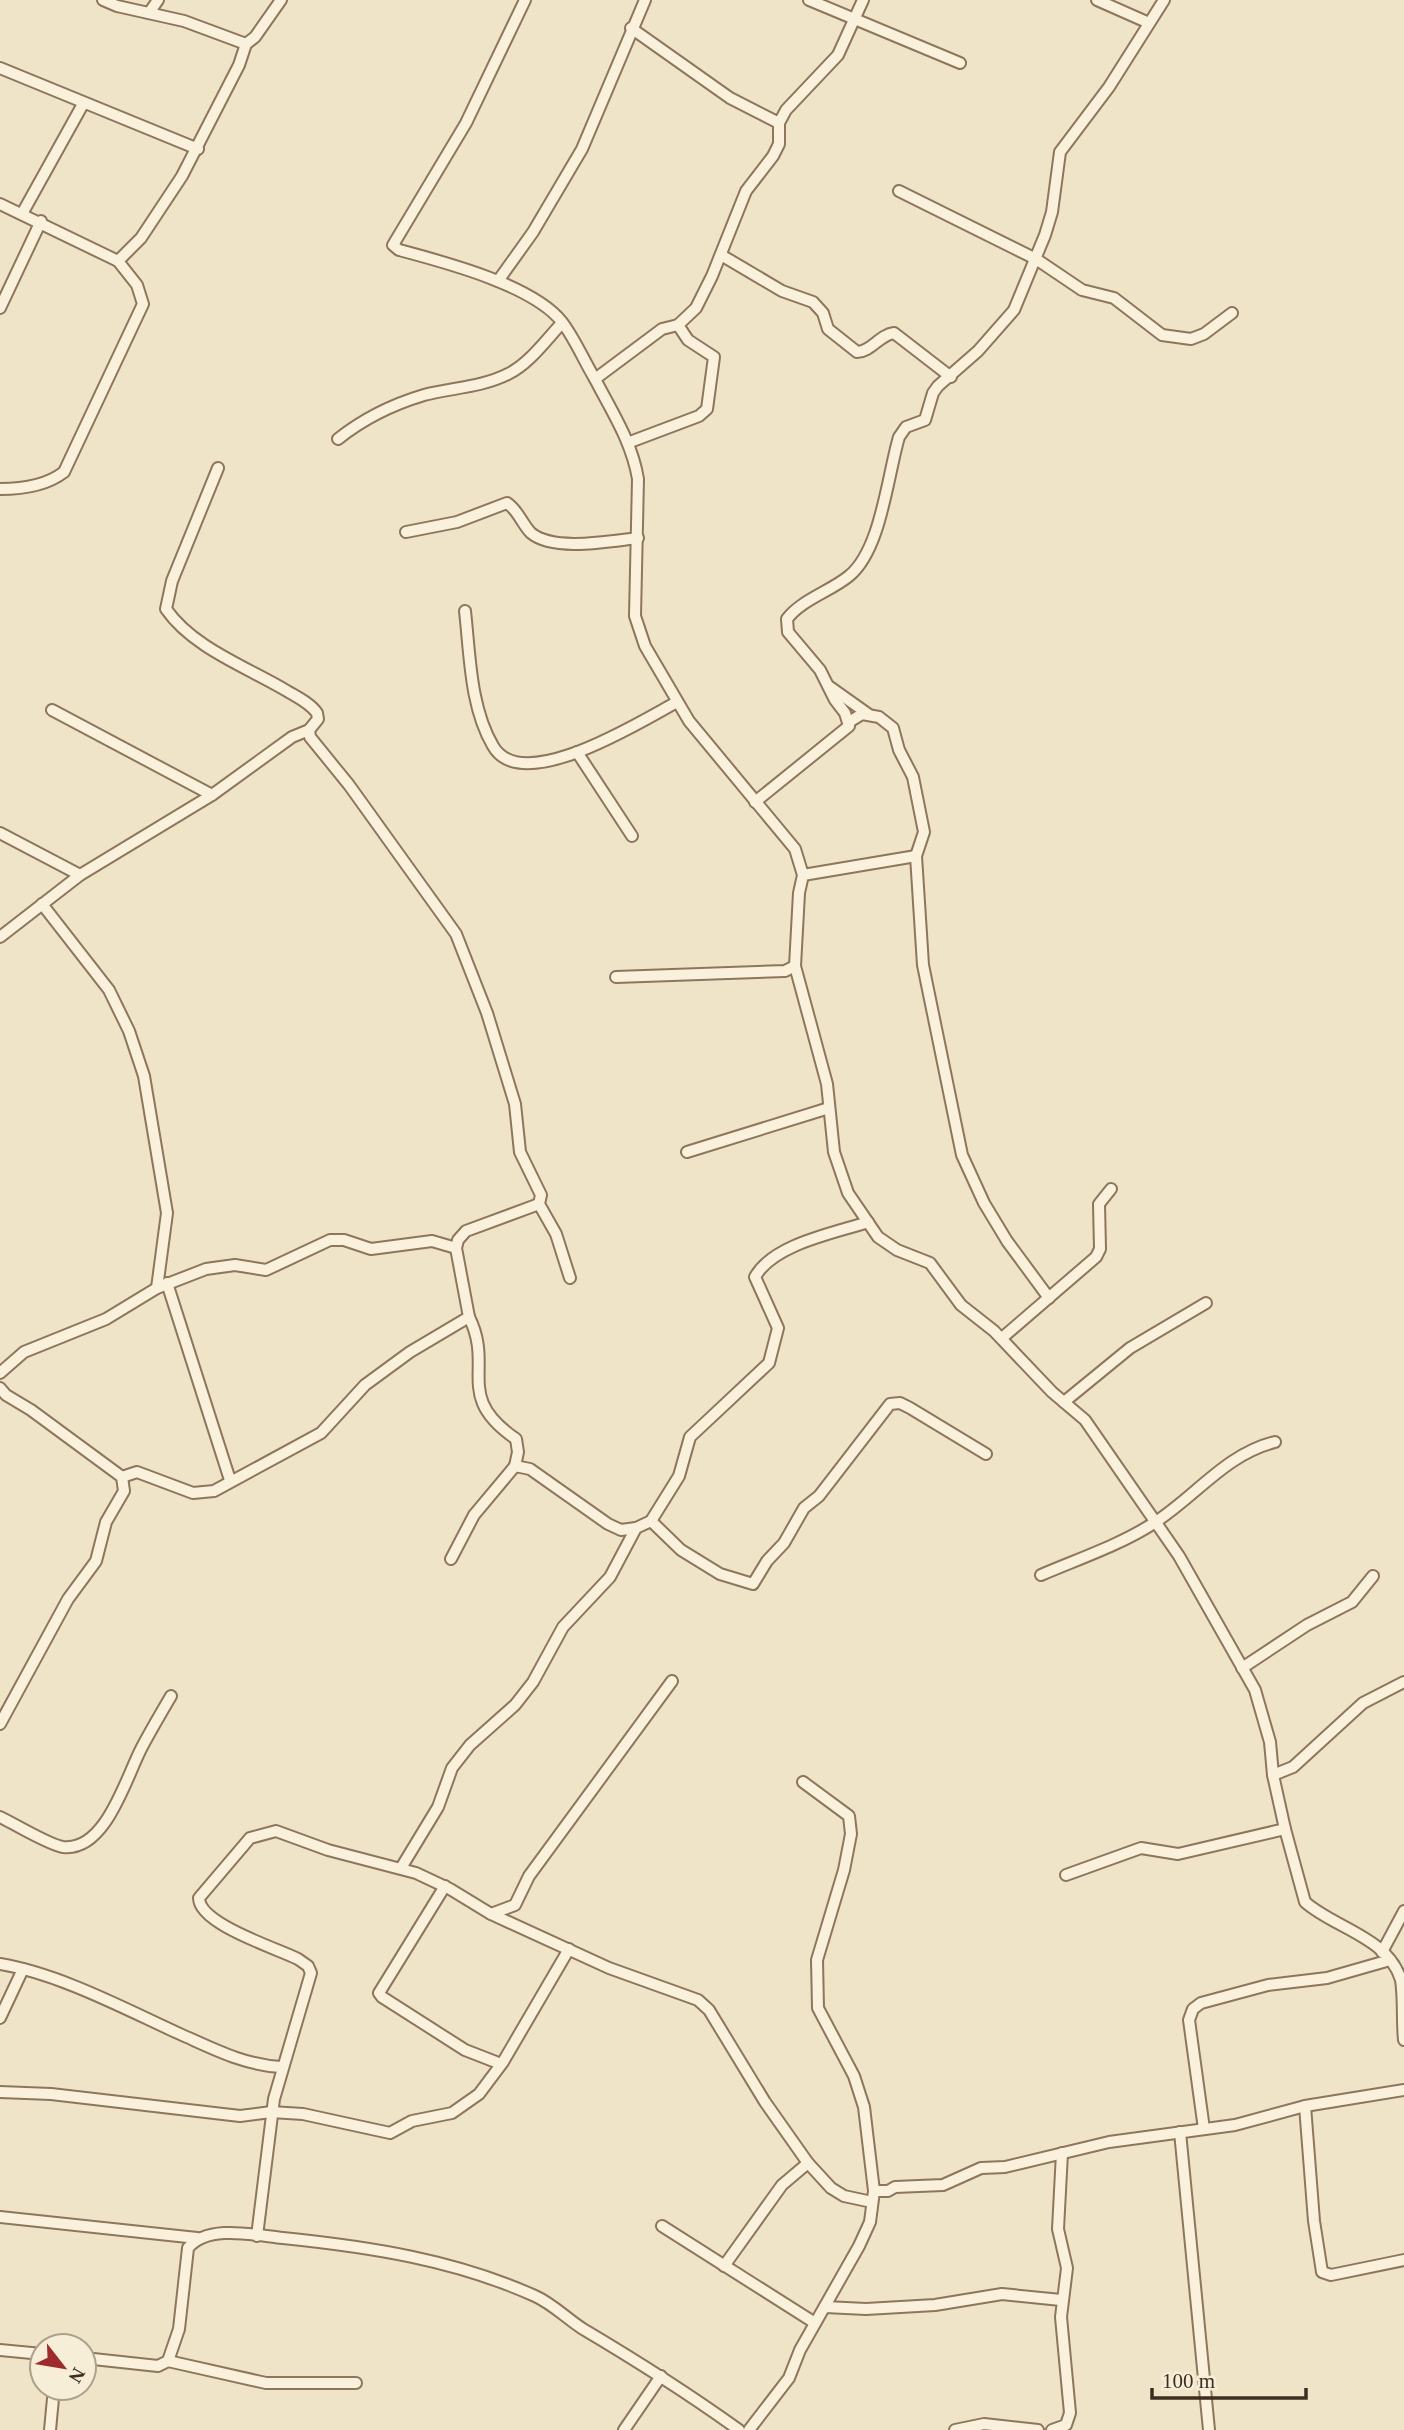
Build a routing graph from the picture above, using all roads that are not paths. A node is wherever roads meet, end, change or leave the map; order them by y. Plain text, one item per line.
1 (103, 0) edge
2 (158, 0) edge
3 (281, 0) edge
4 (525, 0) edge
5 (645, 0) edge
6 (809, 0) edge
7 (863, 0) edge
8 (1097, 0) edge
9 (1164, 0) edge
10 (149, 13) junction
11 (855, 19) junction
12 (1149, 23) junction
13 (631, 28) junction
14 (246, 44) junction
15 (960, 63) dead end
16 (0, 68) edge
17 (83, 103) junction
18 (779, 123) junction
19 (198, 149) junction
20 (899, 191) dead end
21 (0, 204) edge
22 (23, 212) junction
23 (41, 221) junction
24 (721, 255) junction
25 (1036, 259) junction
26 (118, 261) junction
27 (498, 281) junction
28 (0, 308) edge
29 (1231, 313) dead end
30 (562, 323) junction
31 (678, 325) junction
32 (951, 377) junction
33 (595, 379) junction
34 (338, 439) dead end
35 (629, 442) junction
36 (218, 468) dead end
37 (0, 489) edge
38 (405, 533) dead end
39 (638, 538) junction
40 (465, 611) dead end
41 (826, 683) junction
42 (677, 702) junction
43 (52, 710) dead end
44 (871, 715) junction
45 (849, 722) junction
46 (309, 730) junction
47 (577, 752) junction
48 (212, 794) junction
49 (755, 802) junction
50 (0, 833) edge
51 (632, 836) dead end
52 (916, 856) junction
53 (80, 875) junction
54 (803, 875) junction
55 (42, 904) junction
56 (0, 937) edge
57 (795, 966) junction
58 (616, 977) dead end
59 (829, 1108) junction
60 (687, 1152) dead end
61 (1111, 1189) dead end
62 (539, 1204) junction
63 (868, 1222) junction
64 (456, 1248) junction
65 (570, 1278) dead end
66 (162, 1286) junction
67 (1049, 1298) junction
68 (1206, 1303) dead end
69 (469, 1317) junction
70 (1002, 1338) junction
71 (0, 1373) edge
72 (0, 1388) edge
73 (1064, 1402) junction
74 (1275, 1442) dead end
75 (986, 1454) dead end
76 (515, 1466) junction
77 (122, 1477) junction
78 (230, 1480) junction
79 (651, 1521) junction
80 (1154, 1523) junction
81 (636, 1528) junction
82 (451, 1559) dead end
83 (1041, 1576) dead end
84 (1373, 1576) dead end
85 (1242, 1668) junction
86 (672, 1681) dead end
87 (1404, 1682) edge
88 (171, 1696) dead end
89 (0, 1724) edge
90 (1273, 1775) junction
91 (803, 1782) dead end
92 (0, 1817) edge
93 (1285, 1829) junction
94 (401, 1868) junction
95 (1066, 1875) dead end
96 (444, 1886) junction
97 (1404, 1911) edge
98 (491, 1914) junction
99 (569, 1950) junction
100 (1386, 1956) junction
101 (0, 1964) edge
102 (23, 1969) junction
103 (0, 2018) edge
104 (1404, 2040) edge
105 (500, 2064) junction
106 (281, 2067) junction
107 (1404, 2090) edge
108 (0, 2092) edge
109 (1305, 2106) junction
110 (271, 2112) junction
111 (1205, 2129) junction
112 (1180, 2132) junction
113 (1062, 2152) junction
114 (808, 2163) junction
115 (873, 2196) junction
116 (0, 2217) edge
117 (662, 2226) dead end
118 (257, 2236) junction
119 (197, 2238) junction
120 (1404, 2260) edge
121 (724, 2266) junction
122 (1061, 2300) junction
123 (825, 2307) junction
124 (815, 2323) junction
125 (0, 2350) edge
126 (28, 2353) edge
127 (98, 2360) edge
128 (168, 2361) junction
129 (661, 2376) junction
130 (356, 2383) dead end
131 (53, 2402) edge
132 (50, 2430) edge
133 (624, 2430) edge
134 (739, 2430) edge
135 (749, 2430) edge
136 (955, 2430) edge
137 (1038, 2430) edge
138 (1052, 2430) edge
139 (1209, 2430) edge

1 - 10 street
2 - 10 street
3 - 14 street
4 - 27 street
5 - 13 street
6 - 11 street
7 - 11 street
8 - 12 street
9 - 12 street
10 - 14 street
11 - 15 street
11 - 18 street
12 - 25 street
13 - 18 street
13 - 27 street
14 - 19 street
16 - 17 street
17 - 19 street
17 - 22 street
18 - 24 street
19 - 26 street
20 - 25 street
21 - 22 street
22 - 23 street
23 - 26 street
23 - 28 street
24 - 31 street
24 - 32 street
25 - 29 street
25 - 32 street
26 - 37 street
27 - 30 street
30 - 33 street
30 - 34 street
31 - 33 street
31 - 35 street
32 - 41 street
33 - 35 street
35 - 39 street
36 - 46 street
38 - 39 street
39 - 42 street
40 - 47 street
41 - 44 street
41 - 45 street
42 - 47 street
42 - 49 street
43 - 48 street
44 - 45 street
44 - 52 street
45 - 49 street
46 - 48 street
46 - 62 street
47 - 51 street
48 - 53 street
49 - 54 street
50 - 53 street
52 - 54 street
52 - 67 street
53 - 55 street
54 - 57 street
55 - 56 street
55 - 66 street
57 - 58 street
57 - 59 street
59 - 60 street
59 - 63 street
61 - 67 street
62 - 64 street
62 - 65 street
63 - 70 street
63 - 79 street
64 - 66 street
64 - 69 street
66 - 71 street
66 - 78 street
67 - 70 street
68 - 73 street
69 - 76 street
69 - 78 street
70 - 73 street
72 - 77 street
73 - 80 street
74 - 80 street
75 - 79 street
76 - 81 street
76 - 82 street
77 - 78 street
77 - 89 street
79 - 81 street
80 - 83 street
80 - 85 street
81 - 94 street
84 - 85 street
85 - 90 street
86 - 98 street
87 - 90 street
88 - 92 street
90 - 93 street
91 - 115 street
93 - 95 street
93 - 100 street
94 - 96 street
94 - 106 street
96 - 98 street
96 - 105 street
97 - 100 street
98 - 99 street
99 - 105 street
99 - 114 street
100 - 104 street
100 - 111 street
101 - 102 street
102 - 103 street
102 - 106 street
105 - 110 street
106 - 110 street
107 - 109 street
108 - 110 street
109 - 111 street
109 - 120 street
110 - 118 street
111 - 112 street
112 - 113 street
112 - 139 street
113 - 115 street
113 - 122 street
114 - 115 street
114 - 121 street
115 - 123 street
116 - 119 street
117 - 121 street
118 - 119 street
118 - 129 street
119 - 128 street
121 - 124 street
122 - 123 street
122 - 138 street
123 - 124 street
124 - 135 street
125 - 126 street
127 - 128 street
128 - 130 street
129 - 133 street
129 - 134 street
131 - 132 street
136 - 137 street

